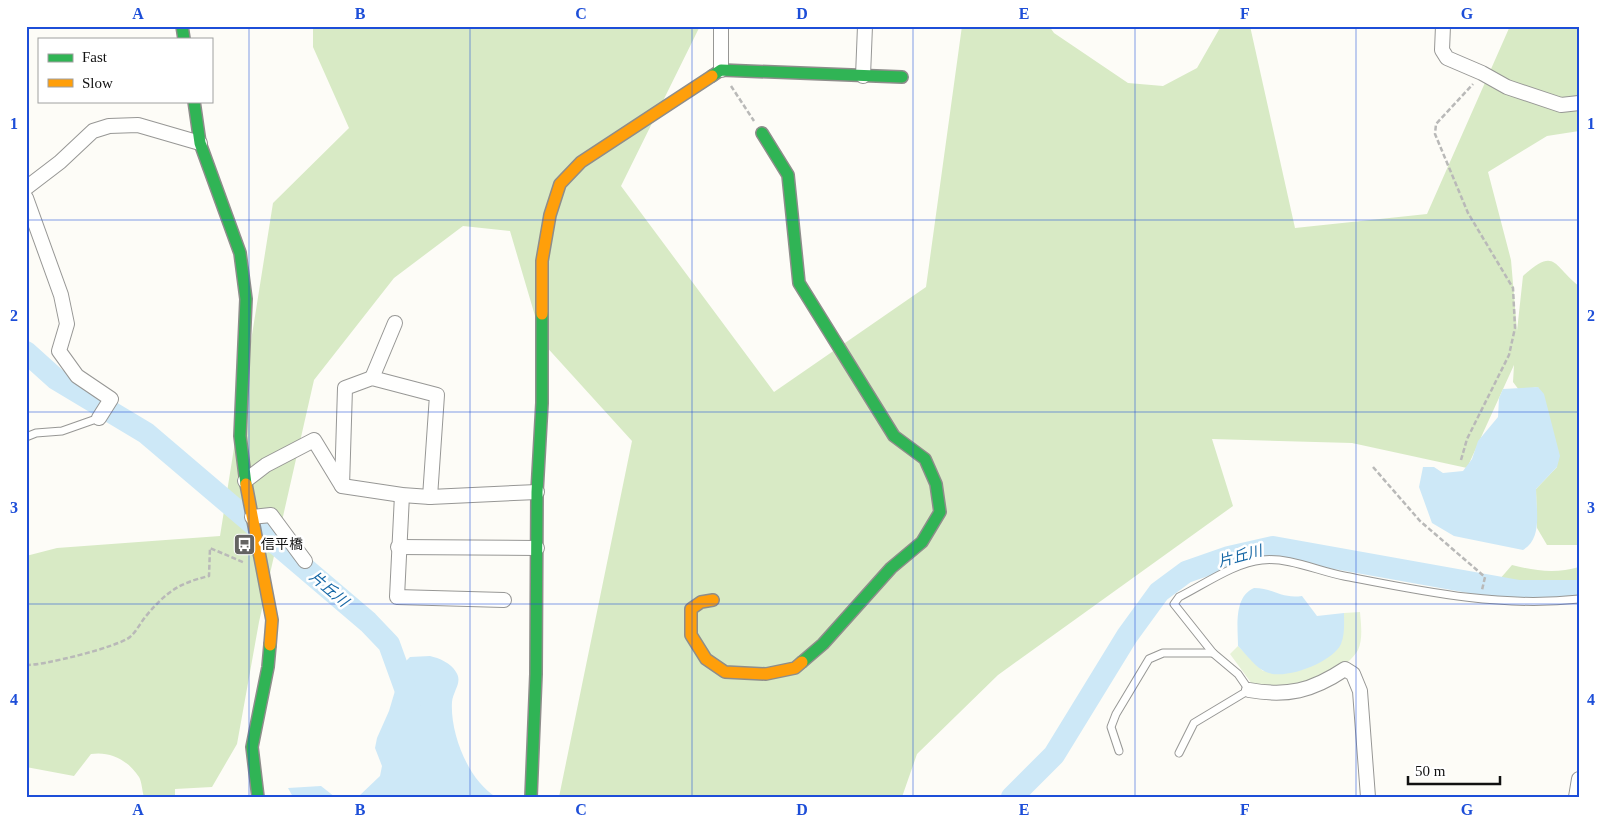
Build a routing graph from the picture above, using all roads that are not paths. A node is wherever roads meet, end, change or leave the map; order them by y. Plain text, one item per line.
1 (721, 26) edge
2 (865, 26) edge
3 (1443, 26) edge
4 (721, 70) junction
5 (864, 76) junction
6 (902, 77) dead end
7 (194, 102) edge
8 (1579, 103) edge
9 (762, 133) road end
10 (200, 142) junction
11 (26, 188) edge
12 (26, 198) edge
13 (394, 323) dead end
14 (372, 378) junction
15 (99, 418) joint
16 (26, 437) edge
17 (246, 481) junction
18 (342, 486) junction
19 (537, 492) junction
20 (402, 495) junction
21 (430, 497) junction
22 (252, 517) junction
23 (398, 547) junction
24 (537, 548) junction
25 (305, 561) dead end
26 (1579, 599) edge
27 (504, 600) dead end
28 (713, 600) dead end
29 (1213, 653) junction
30 (1249, 690) junction
31 (1119, 751) dead end
32 (1180, 753) dead end
33 (1579, 779) edge
34 (258, 797) edge
35 (531, 797) edge
36 (1368, 797) edge
37 (1576, 797) edge

1 - 4 street
2 - 5 street
3 - 8 street
4 - 5 street
4 - 19 street
5 - 6 street
7 - 10 street
9 - 28 street
10 - 11 street
10 - 17 street
12 - 15 street
13 - 14 street
14 - 18 street
14 - 21 street
15 - 16 lane
17 - 18 street
17 - 22 street
18 - 20 street
19 - 21 street
19 - 24 street
20 - 21 street
20 - 23 street
22 - 25 street
22 - 34 street
23 - 24 street
23 - 27 street
24 - 35 street
26 - 29 lane
29 - 30 lane
29 - 31 lane
30 - 32 lane
30 - 36 street
33 - 37 street

